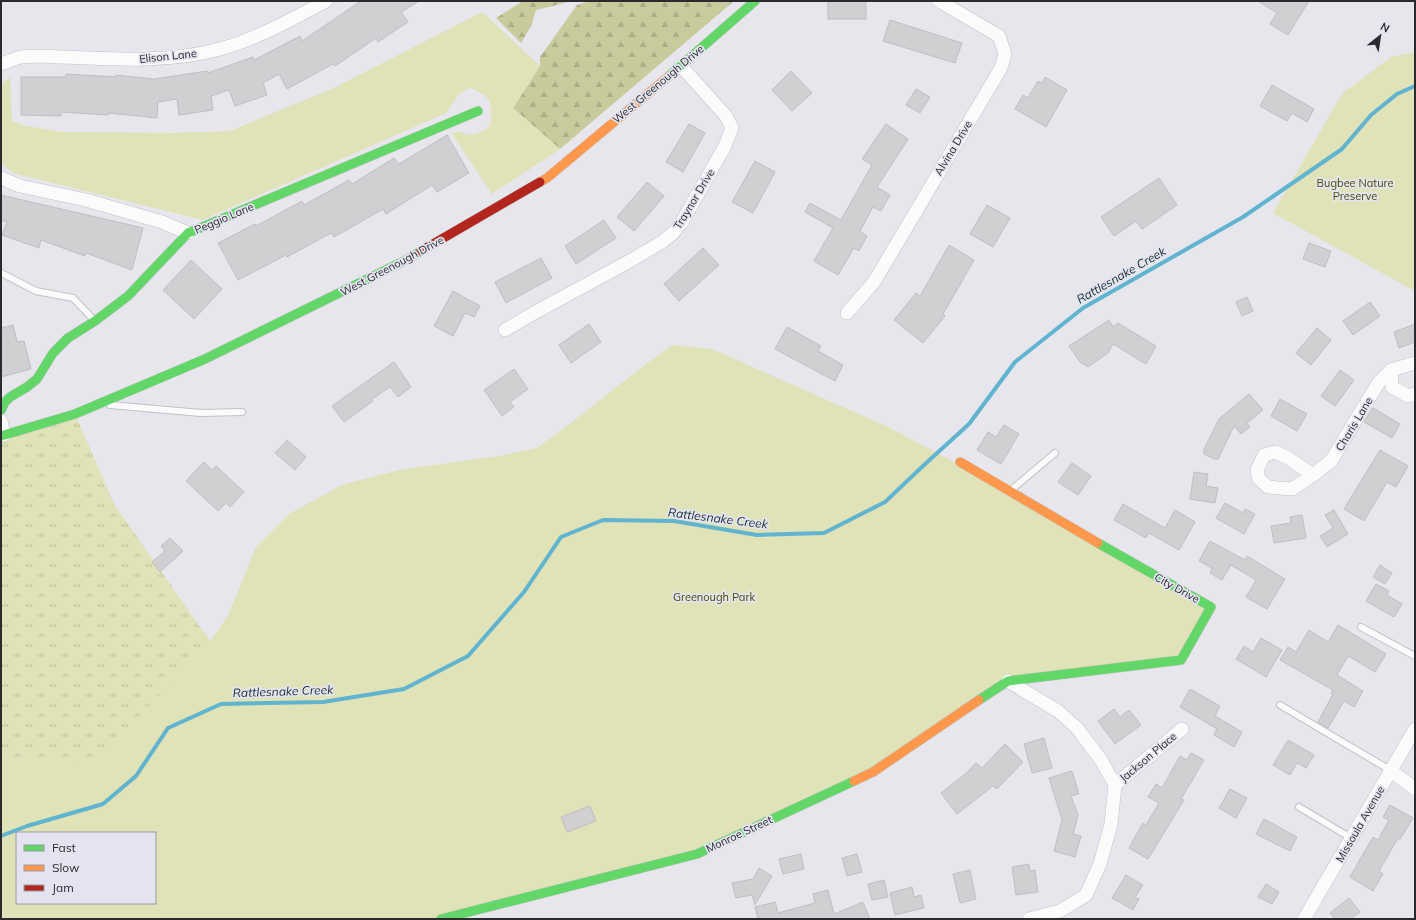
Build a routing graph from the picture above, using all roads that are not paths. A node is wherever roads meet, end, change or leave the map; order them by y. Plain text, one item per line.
1 (326, 1) edge
2 (755, 1) edge
3 (939, 1) edge
4 (1, 64) edge
5 (681, 66) junction
6 (478, 111) dead end
7 (1, 178) edge
8 (188, 233) junction
9 (1, 273) edge
10 (847, 313) dead end
11 (95, 321) junction
12 (505, 330) dead end
13 (1415, 363) edge
14 (1391, 370) junction
15 (1415, 394) edge
16 (98, 404) junction
17 (1, 410) edge
18 (242, 412) dead end
19 (1, 421) edge
20 (3, 436) edge
21 (1055, 453) dead end
22 (960, 462) dead end
23 (1313, 475) dead end
24 (1009, 492) junction
25 (1362, 627) dead end
26 (1415, 656) edge
27 (1008, 681) junction
28 (1280, 705) dead end
29 (1415, 728) edge
30 (1182, 729) dead end
31 (1390, 770) junction
32 (1115, 785) junction
33 (1415, 789) edge
34 (1300, 807) dead end
35 (1352, 838) junction
36 (441, 919) edge
37 (1029, 919) edge
38 (1304, 919) edge

1 - 4 street, Elison Lane
2 - 5 street, West Greenough Drive
3 - 10 street, Alvina Drive
5 - 12 street, Traynor Drive
5 - 16 street, West Greenough Drive
6 - 8 street, Peggio Lane
7 - 8 street
8 - 11 street, Peggio Lane
9 - 11 lane
11 - 17 street, Peggio Lane
13 - 14 street
14 - 15 street
14 - 23 street, Charis Lane
16 - 18 lane
16 - 20 street, West Greenough Drive
19 - 20 street
21 - 24 lane
22 - 24 street, City Drive
24 - 27 street, City Drive
25 - 26 lane
27 - 32 street
27 - 36 street, Monroe Street
28 - 31 lane
29 - 31 street, Missoula Avenue
30 - 32 street, Jackson Place
31 - 33 street
31 - 35 street, Missoula Avenue
32 - 37 street
34 - 35 lane
35 - 38 street, Missoula Avenue

